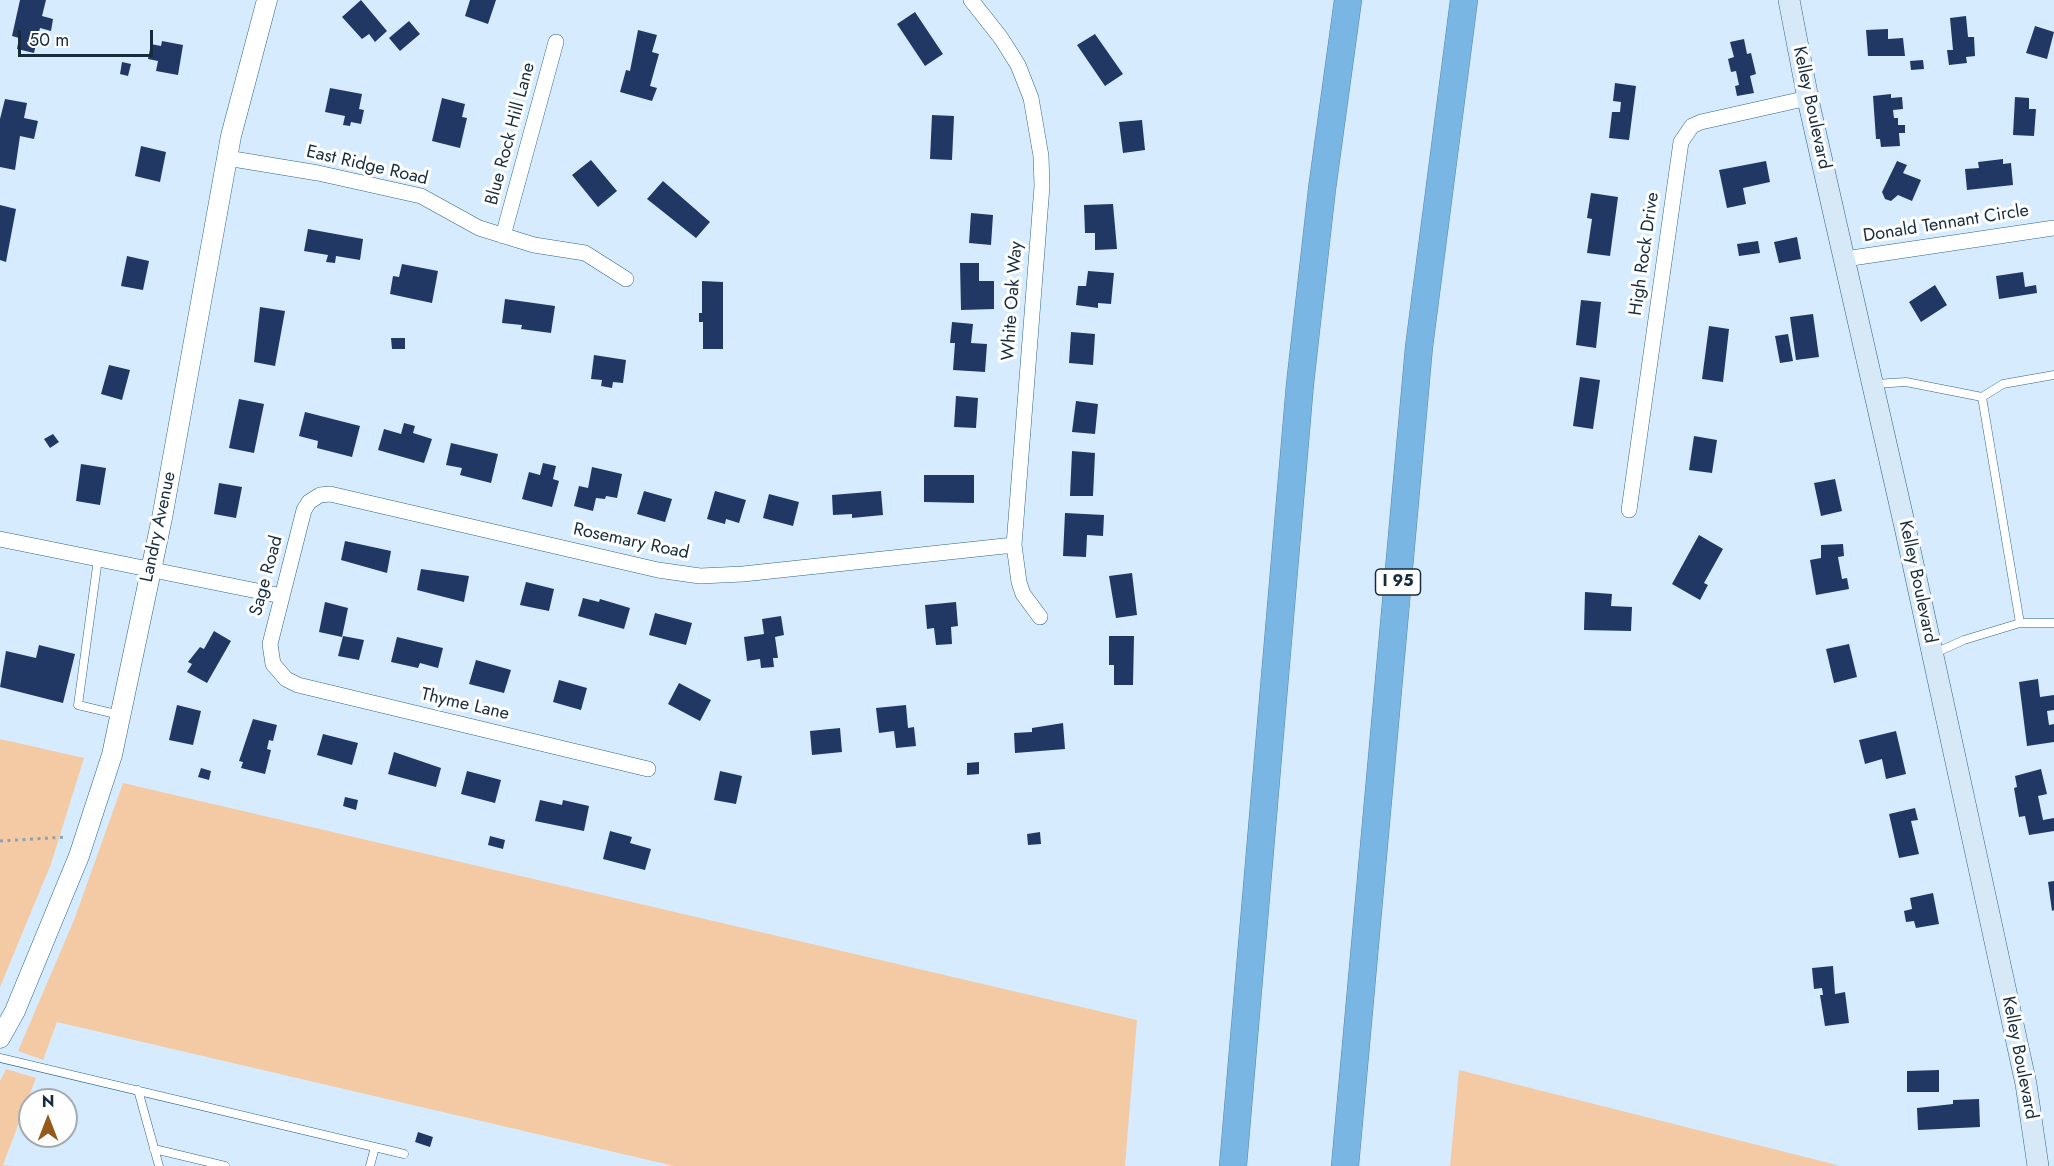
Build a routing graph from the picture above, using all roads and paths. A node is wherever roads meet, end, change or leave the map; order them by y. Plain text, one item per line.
1 (267, 0) edge
2 (971, 0) edge
3 (1347, 0) edge
4 (1464, 0) edge
5 (1789, 0) edge
6 (556, 42) dead end
7 (1808, 98) junction
8 (227, 158) junction
9 (2054, 228) edge
10 (503, 236) junction
11 (1845, 259) junction
12 (626, 279) dead end
13 (2054, 375) edge
14 (1873, 384) junction
15 (1982, 397) junction
16 (316, 496) joint
17 (1629, 510) dead end
18 (0, 539) edge
19 (1014, 544) junction
20 (98, 559) junction
21 (150, 569) junction
22 (282, 596) junction
23 (1040, 617) dead end
24 (2020, 623) junction
25 (2054, 623) edge
26 (1933, 654) junction
27 (277, 670) joint
28 (120, 715) junction
29 (648, 769) dead end
30 (86, 835) junction
31 (0, 841) edge
32 (0, 1038) edge
33 (0, 1058) edge
34 (138, 1090) junction
35 (375, 1147) junction
36 (154, 1149) junction
37 (404, 1154) dead end
38 (159, 1166) edge
39 (225, 1166) edge
40 (370, 1166) edge
41 (1233, 1166) edge
42 (1345, 1166) edge
43 (2038, 1166) edge

1 - 8 street, Landry Avenue
2 - 19 street, White Oak Way
3 - 41 highway
4 - 42 highway, I 95
5 - 7 main road, Kelley Boulevard
6 - 10 street, Blue Rock Hill Lane
7 - 11 main road, Kelley Boulevard
7 - 17 street, High Rock Drive
8 - 10 street, East Ridge Road
8 - 21 street, Landry Avenue
9 - 11 street, Donald Tennant Circle
10 - 12 street, East Ridge Road
11 - 14 main road, Kelley Boulevard
13 - 15 lane
14 - 15 lane
14 - 26 main road, Kelley Boulevard
15 - 24 lane
16 - 19 street, Rosemary Road
16 - 22 street, Sage Road
18 - 20 street
19 - 23 street, White Oak Way
20 - 21 street
20 - 28 lane
21 - 22 street
21 - 28 street, Landry Avenue
22 - 27 street, Sage Road
24 - 25 lane
24 - 26 lane
26 - 43 main road, Kelley Boulevard
27 - 29 street, Thyme Lane
28 - 30 street, Landry Avenue
30 - 31 path
30 - 32 street, Landry Avenue
33 - 34 lane
34 - 35 lane
34 - 36 lane
35 - 37 lane
35 - 40 lane
36 - 38 lane
36 - 39 lane

